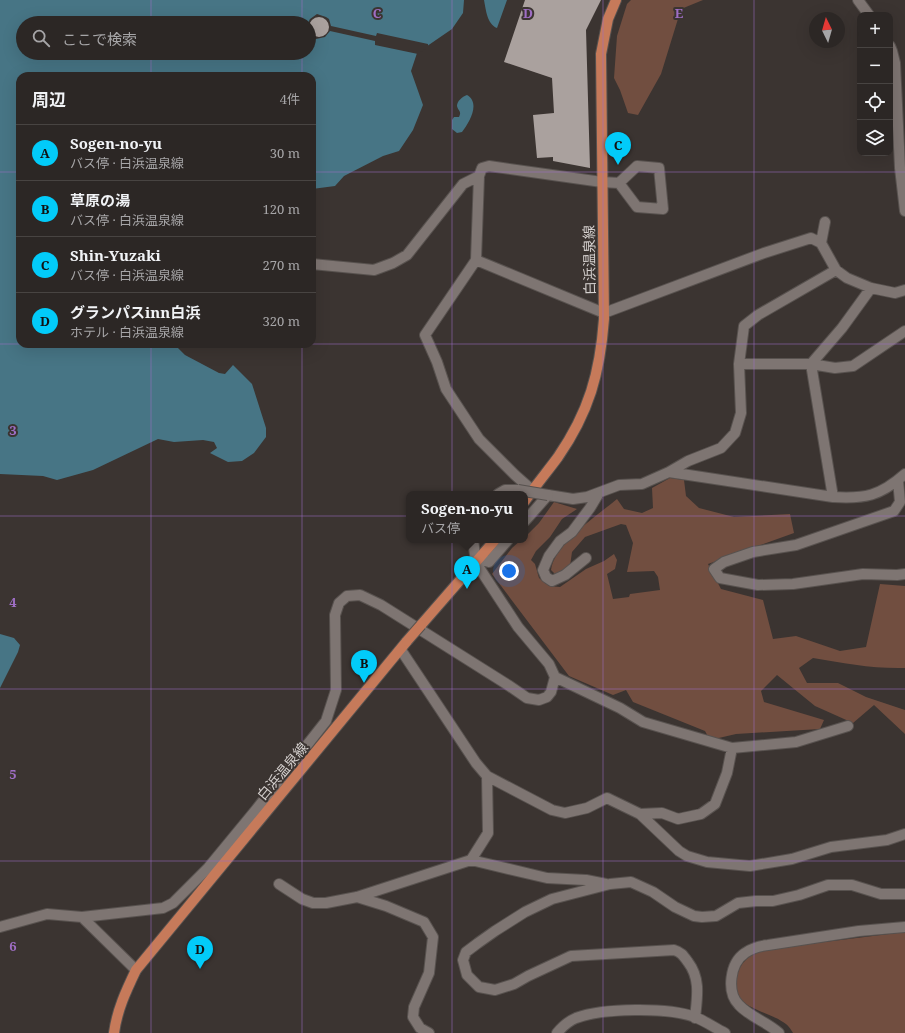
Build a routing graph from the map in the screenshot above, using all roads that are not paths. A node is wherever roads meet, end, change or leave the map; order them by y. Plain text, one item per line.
1 (616, 0) edge
2 (858, 0) edge
3 (867, 12) edge
4 (891, 48) edge
5 (903, 168) edge
6 (479, 176) junction
7 (602, 182) junction
8 (619, 183) junction
9 (905, 211) edge
10 (824, 222) dead end
11 (821, 243) junction
12 (476, 260) junction
13 (316, 264) edge
14 (836, 270) junction
15 (871, 288) junction
16 (905, 290) edge
17 (604, 313) junction
18 (905, 331) edge
19 (739, 364) junction
20 (811, 364) junction
21 (669, 472) junction
22 (902, 477) edge
23 (532, 490) junction
24 (504, 491) edge
25 (524, 491) edge
26 (528, 492) edge
27 (599, 493) junction
28 (548, 495) junction
29 (528, 496) edge
30 (833, 497) junction
31 (528, 518) edge
32 (474, 543) edge
33 (492, 543) edge
34 (505, 543) edge
35 (586, 558) dead end
36 (477, 560) junction
37 (905, 574) edge
38 (401, 650) junction
39 (555, 677) junction
40 (848, 726) dead end
41 (732, 748) junction
42 (487, 776) junction
43 (640, 814) junction
44 (905, 834) edge
45 (471, 860) junction
46 (279, 884) dead end
47 (610, 884) junction
48 (905, 894) edge
49 (357, 897) junction
50 (82, 916) junction
51 (0, 927) edge
52 (905, 927) edge
53 (136, 970) junction
54 (695, 1018) junction
55 (114, 1033) edge
56 (430, 1033) edge
57 (557, 1033) edge
58 (725, 1033) edge
59 (779, 1033) edge

1 - 7 main road, 白浜温泉線
2 - 3 street
4 - 5 street
5 - 9 street
6 - 7 street
6 - 12 street
6 - 13 street
7 - 8 street
7 - 17 main road, 白浜温泉線
8 - 8 street
10 - 11 street
11 - 14 street
11 - 17 street
12 - 17 street
12 - 23 street
14 - 15 street
14 - 19 street
15 - 16 street
15 - 20 street
17 - 23 main road, 白浜温泉線
18 - 20 street
19 - 20 street
19 - 21 street
20 - 30 street
21 - 27 street
21 - 30 street
22 - 30 street
22 - 37 street
23 - 29 main road, 白浜温泉線
24 - 25 street, bridge
26 - 28 street, bridge
27 - 28 street
27 - 35 street
28 - 31 street
32 - 36 street
33 - 36 main road, 白浜温泉線
34 - 36 street
36 - 38 main road, 白浜温泉線, bridge
36 - 39 street
38 - 42 street
38 - 53 main road, 白浜温泉線
39 - 41 street
39 - 50 street
40 - 41 street
41 - 43 street
42 - 43 street
42 - 45 street
43 - 44 street
45 - 47 street
45 - 49 street
46 - 49 street
47 - 48 street
47 - 54 street
49 - 56 street
50 - 51 street
50 - 53 street
52 - 59 street
53 - 55 main road, 白浜温泉線
54 - 57 street
54 - 58 street

